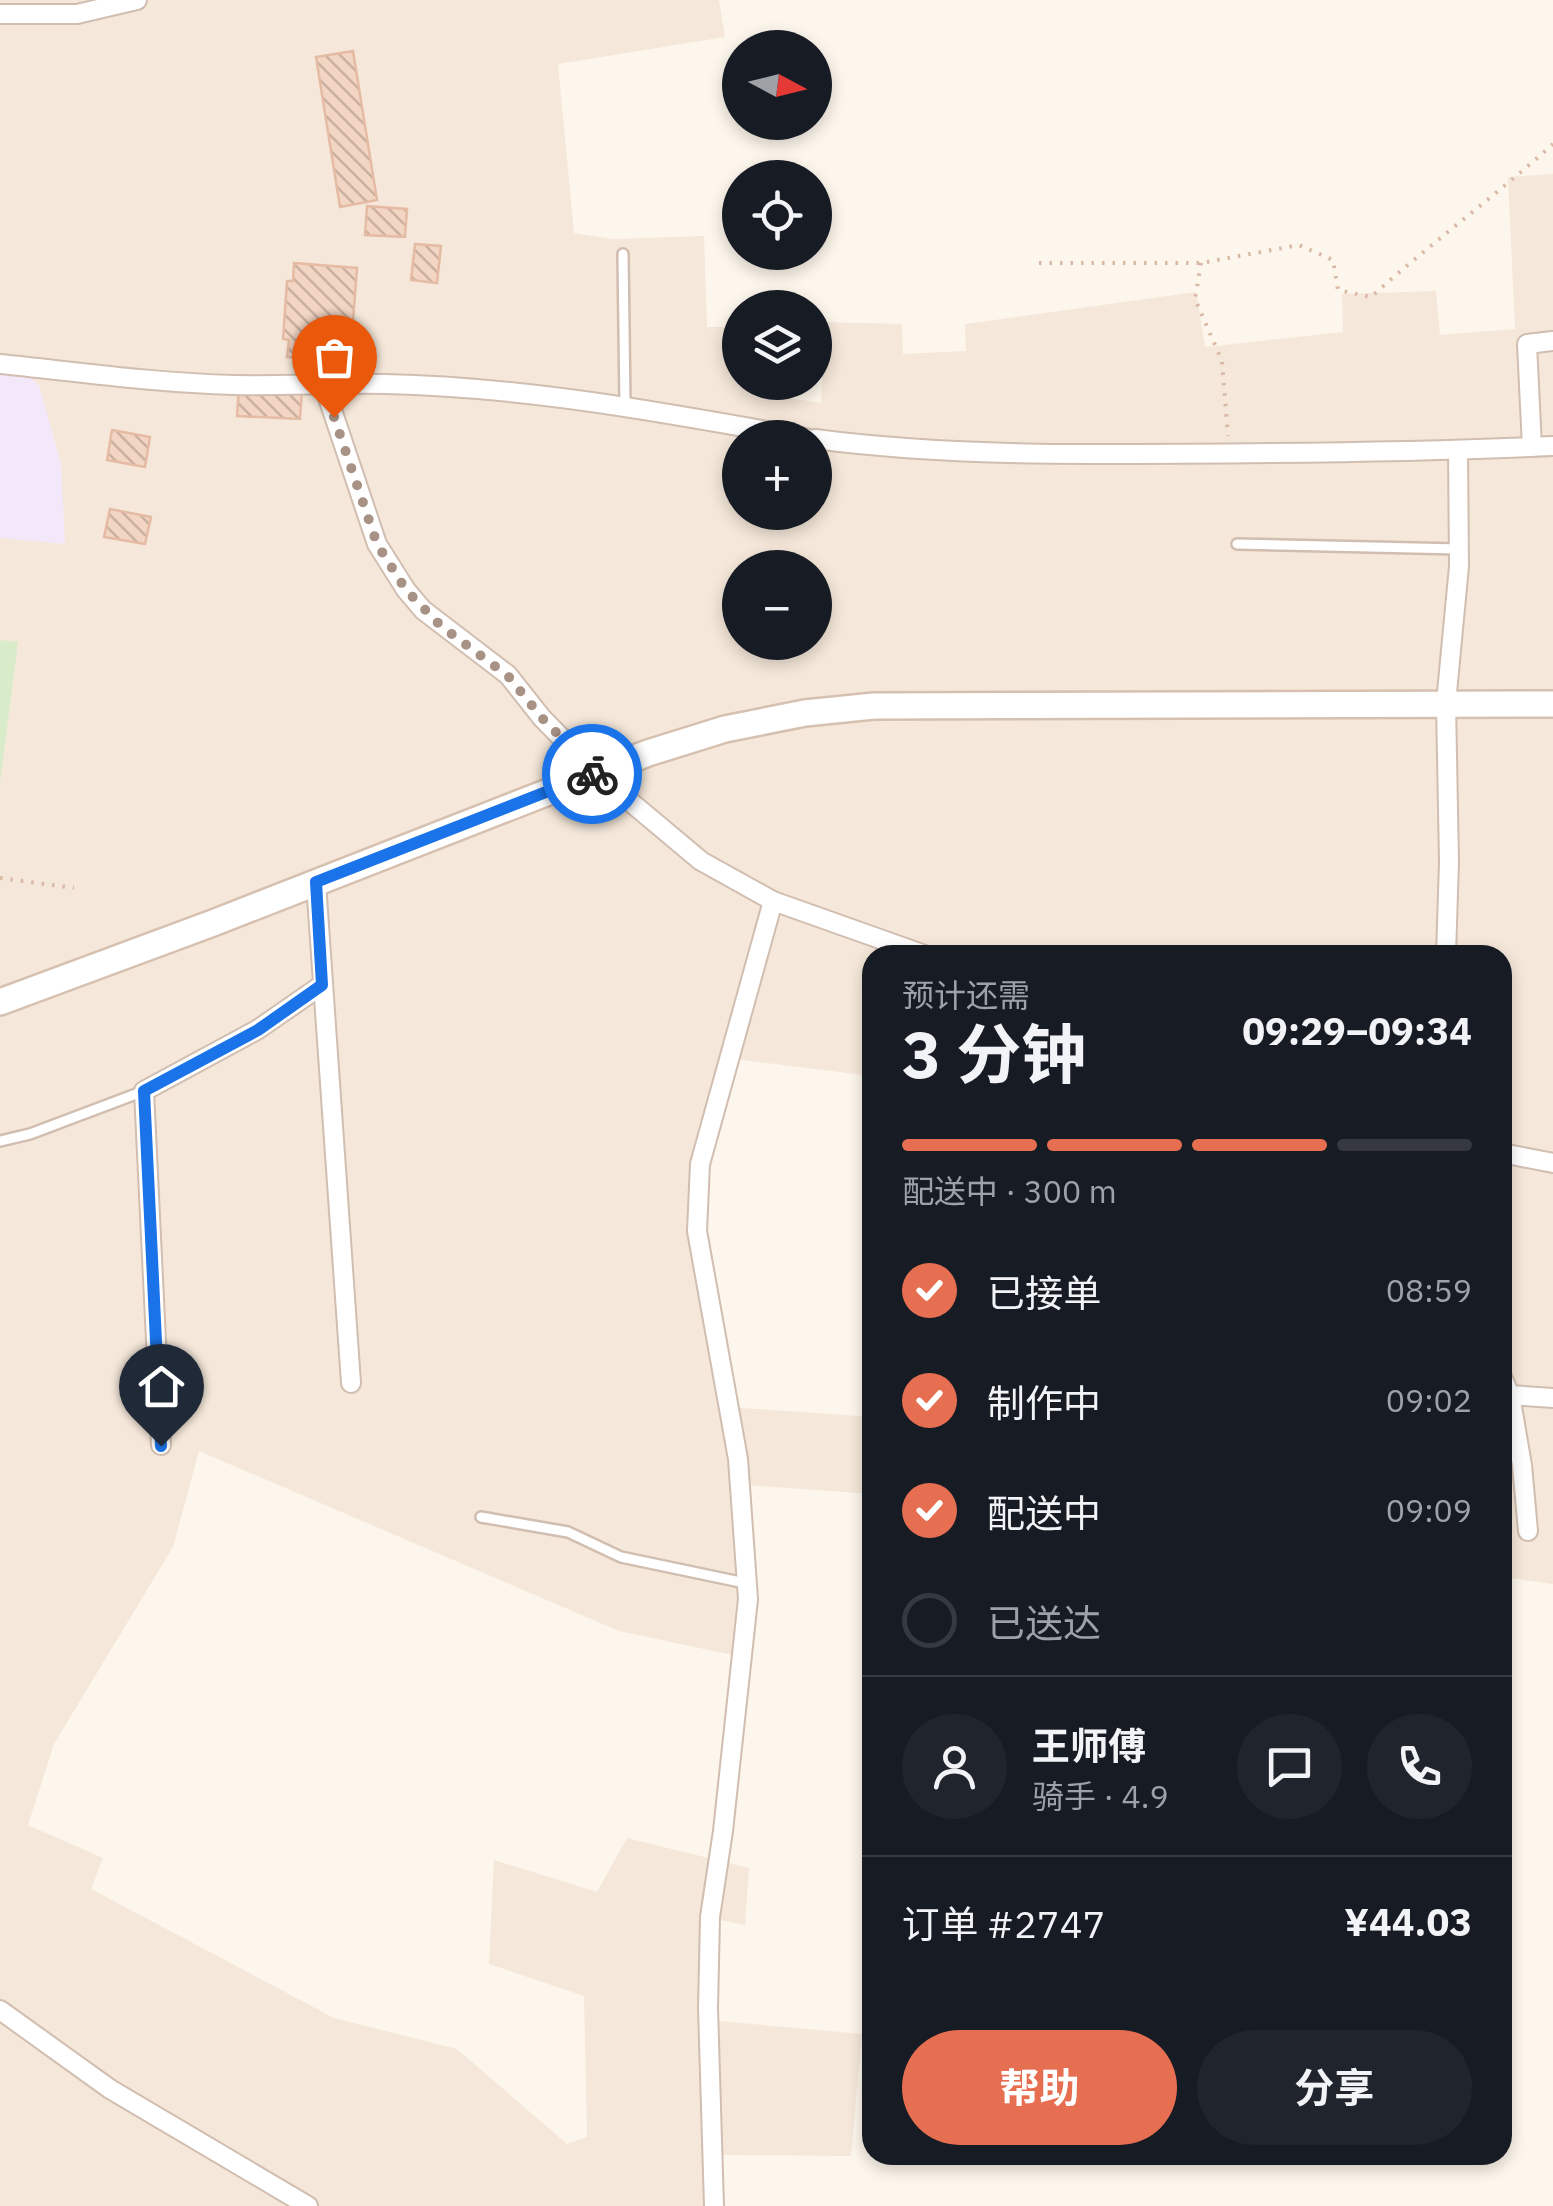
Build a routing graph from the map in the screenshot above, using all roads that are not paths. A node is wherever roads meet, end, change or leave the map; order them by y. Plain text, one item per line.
1 (137, 0) edge
2 (68, 7) edge
3 (0, 14) edge
4 (623, 254) dead end
5 (1553, 340) edge
6 (0, 364) edge
7 (324, 386) junction
8 (625, 405) junction
9 (722, 423) edge
10 (832, 441) edge
11 (1553, 446) edge
12 (1532, 448) junction
13 (1458, 450) junction
14 (1236, 544) dead end
15 (1459, 550) junction
16 (1446, 703) junction
17 (1553, 704) edge
18 (596, 773) junction
19 (316, 882) junction
20 (773, 900) junction
21 (898, 945) edge
22 (1447, 945) edge
23 (322, 985) junction
24 (0, 1002) edge
25 (144, 1091) junction
26 (0, 1141) edge
27 (1512, 1155) edge
28 (1553, 1163) edge
29 (351, 1383) dead end
30 (1512, 1388) edge
31 (1553, 1398) edge
32 (1512, 1416) edge
33 (161, 1446) dead end
34 (481, 1517) dead end
35 (1528, 1531) dead end
36 (748, 1584) junction
37 (0, 2010) edge
38 (308, 2206) edge
39 (714, 2206) edge

1 - 2 street
2 - 3 street
4 - 8 lane
5 - 12 street
6 - 7 street
7 - 8 street
7 - 18 street
8 - 9 street
10 - 13 street
11 - 12 street
12 - 13 street
13 - 15 street
14 - 15 lane
15 - 16 street
16 - 17 main road
16 - 18 main road
16 - 22 street
18 - 19 main road
18 - 20 street
19 - 23 street
19 - 24 main road
20 - 21 street
20 - 36 street
23 - 25 street
23 - 29 street
25 - 26 lane
25 - 33 street
27 - 28 street
30 - 31 street
32 - 35 street
34 - 36 lane
36 - 39 street
37 - 38 street

